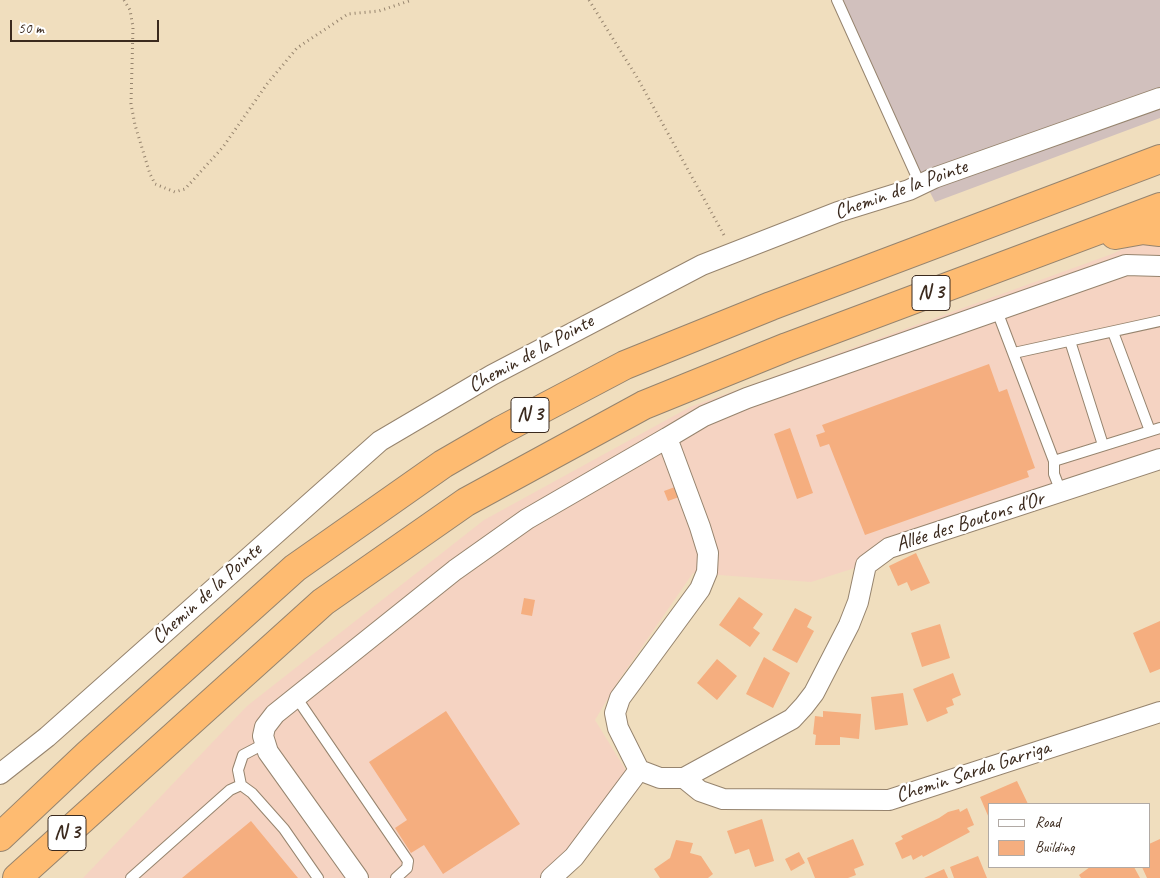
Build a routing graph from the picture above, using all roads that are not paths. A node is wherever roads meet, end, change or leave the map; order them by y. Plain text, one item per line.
1 (837, 0) edge
2 (1160, 98) edge
3 (1160, 159) edge
4 (920, 184) junction
5 (1160, 207) edge
6 (1160, 232) edge
7 (1160, 266) edge
8 (997, 311) junction
9 (1160, 321) edge
10 (1113, 332) junction
11 (1070, 341) junction
12 (1014, 353) junction
13 (704, 381) junction
14 (1155, 429) edge
15 (667, 438) junction
16 (1103, 445) junction
17 (1160, 460) edge
18 (1054, 461) junction
19 (1061, 492) junction
20 (296, 697) junction
21 (1160, 712) edge
22 (264, 744) junction
23 (639, 770) junction
24 (0, 774) edge
25 (684, 778) junction
26 (241, 785) junction
27 (116, 788) junction
28 (0, 836) edge
29 (17, 878) edge
30 (44, 878) edge
31 (131, 878) edge
32 (318, 878) edge
33 (358, 878) edge
34 (396, 878) edge
35 (550, 878) edge

1 - 4 lane
2 - 4 street, Chemin de la Pointe
3 - 28 highway, N 3
4 - 24 street, Chemin de la Pointe
5 - 13 highway, N 3
6 - 13 highway
7 - 8 street
8 - 12 lane
8 - 15 street
9 - 10 lane
10 - 11 lane
10 - 14 lane
11 - 12 lane
11 - 16 lane
12 - 18 lane
13 - 27 highway, N 3
14 - 16 lane
15 - 20 street
15 - 23 street
16 - 18 lane
17 - 19 street, Allée des Boutons d'Or
18 - 19 lane
19 - 25 street, Allée des Boutons d'Or
20 - 22 street
20 - 34 lane
21 - 25 street, Chemin Sarda Garriga
22 - 26 lane
22 - 33 street
23 - 25 street
23 - 35 street
26 - 31 lane
26 - 32 lane
27 - 29 highway, N 3
27 - 30 highway

